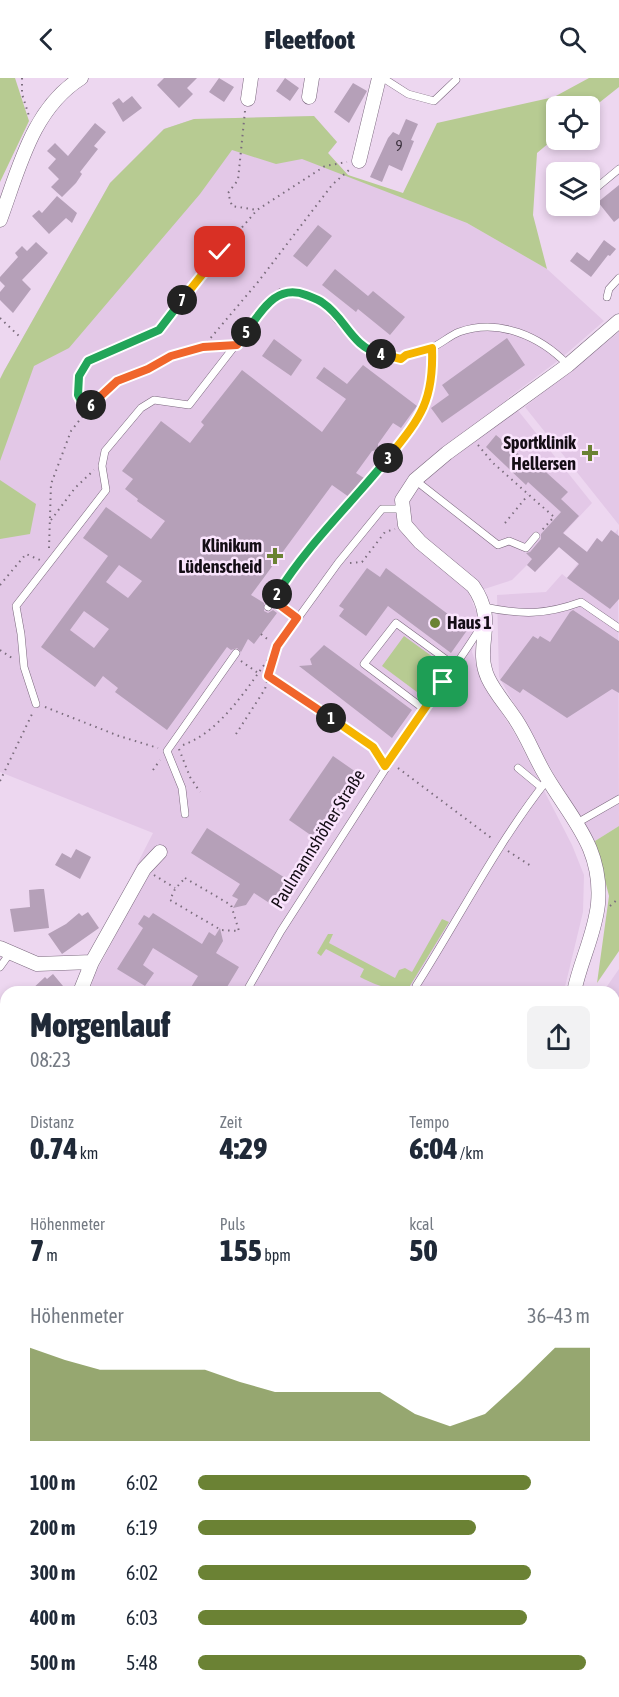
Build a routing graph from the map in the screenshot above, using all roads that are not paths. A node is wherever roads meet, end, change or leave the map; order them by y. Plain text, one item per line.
1 (81, 78) edge
2 (250, 78) edge
3 (312, 78) edge
4 (381, 78) edge
5 (456, 80) dead end
6 (309, 97) dead end
7 (248, 99) road end
8 (359, 161) road end
9 (619, 170) edge
10 (600, 185) edge
11 (0, 220) edge
12 (619, 278) edge
13 (607, 297) dead end
14 (619, 321) edge
15 (432, 348) junction
16 (568, 365) junction
17 (415, 480) junction
18 (402, 509) junction
19 (536, 536) road end
20 (268, 607) dead end
21 (485, 613) junction
22 (619, 628) edge
23 (277, 646) road end
24 (235, 655) road end
25 (455, 666) junction
26 (36, 704) road end
27 (424, 709) junction
28 (518, 768) dead end
29 (544, 783) junction
30 (619, 799) edge
31 (185, 814) dead end
32 (577, 823) junction
33 (160, 852) dead end
34 (5, 951) edge
35 (92, 962) junction
36 (0, 967) edge
37 (82, 986) edge
38 (249, 986) edge
39 (416, 986) edge
40 (576, 986) edge

1 - 11 street
2 - 7 street
3 - 6 street
4 - 5 lane
4 - 8 street
9 - 10 lane
12 - 13 lane
14 - 16 street
15 - 16 lane
15 - 20 lane
15 - 26 lane
16 - 17 street
17 - 18 street
17 - 19 lane
18 - 21 street
18 - 23 lane
21 - 22 lane
21 - 25 lane, Paulmannshöher Straße
21 - 29 street
24 - 31 lane
25 - 27 lane, Paulmannshöher Straße
25 - 27 lane
27 - 38 lane, Paulmannshöher Straße
28 - 29 lane
29 - 32 street
29 - 39 lane
30 - 32 lane
32 - 40 street
33 - 35 street
34 - 35 street
34 - 36 lane
35 - 37 street

